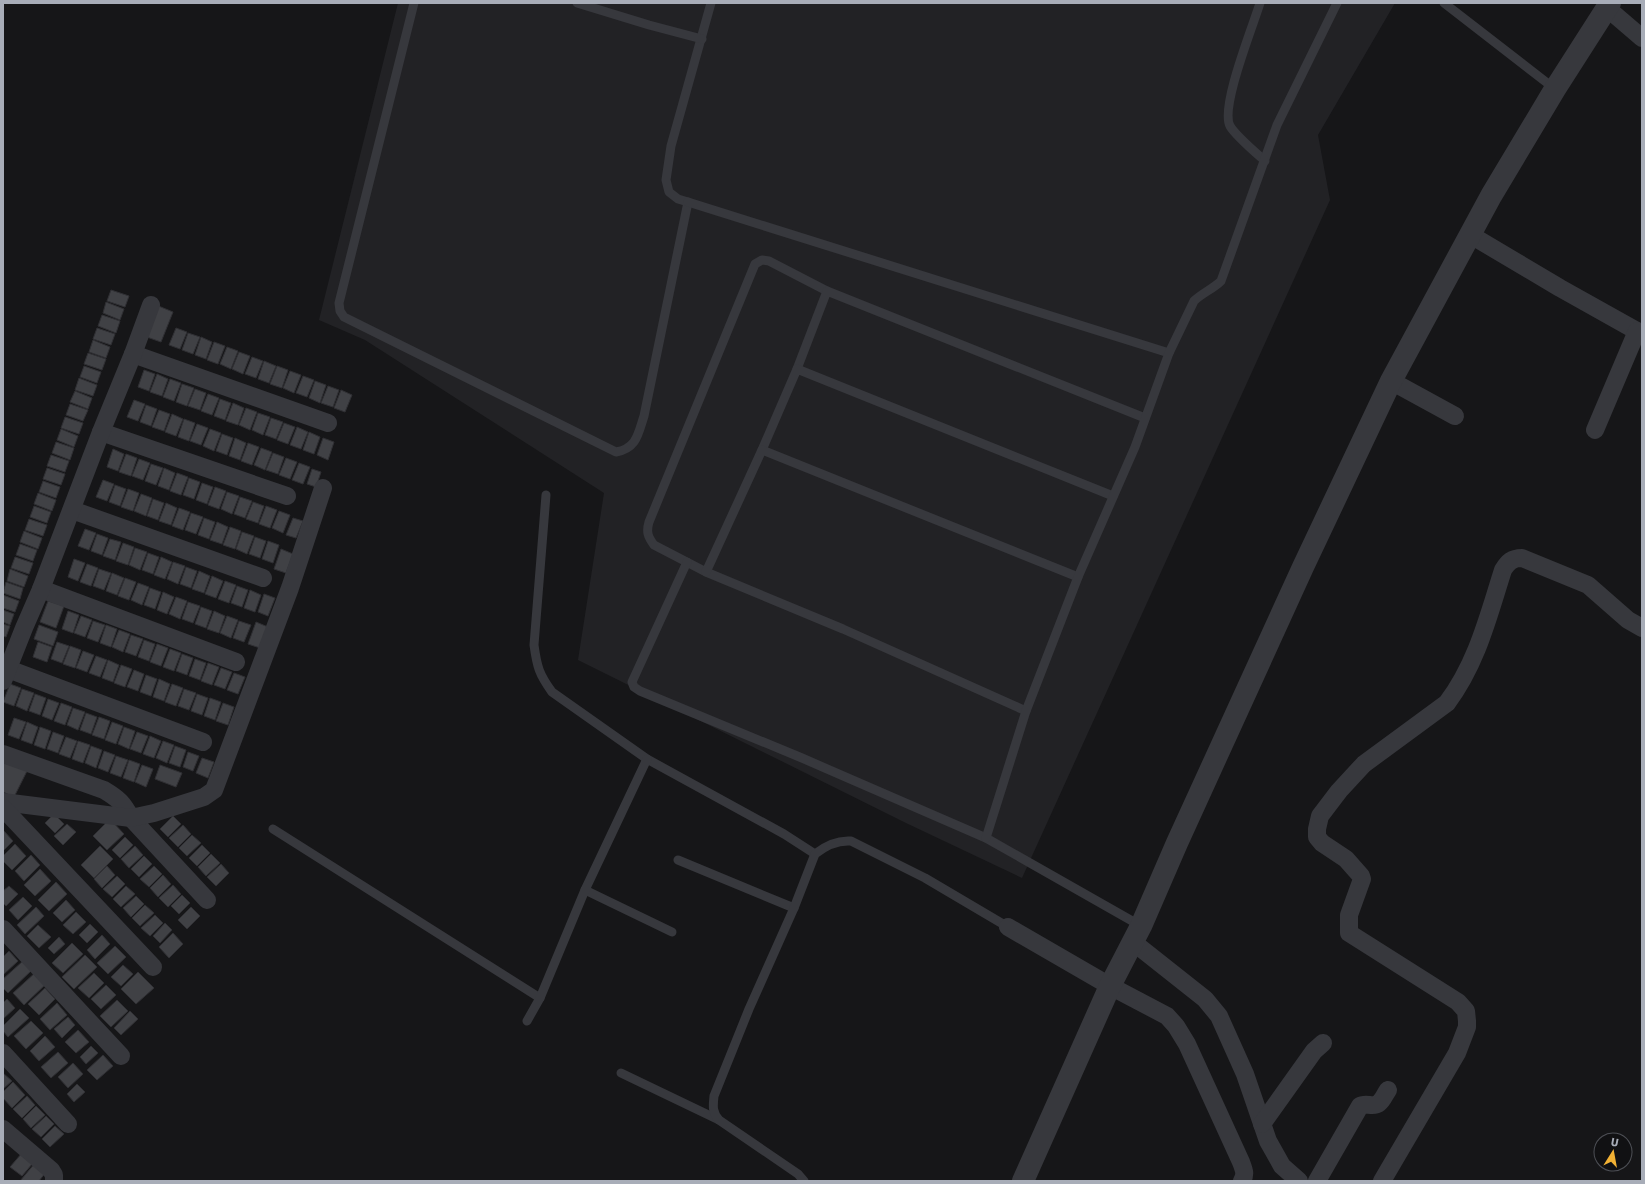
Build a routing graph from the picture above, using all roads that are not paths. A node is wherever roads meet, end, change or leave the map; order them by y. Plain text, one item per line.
1 (414, 3) edge
2 (577, 3) edge
3 (711, 3) edge
4 (1260, 3) edge
5 (1337, 3) edge
6 (1444, 3) edge
7 (1609, 5) edge
8 (1642, 38) edge
9 (702, 39) junction
10 (1555, 89) junction
11 (1264, 161) junction
12 (688, 202) junction
13 (1469, 234) junction
14 (827, 292) junction
15 (151, 305) dead end
16 (1639, 332) edge
17 (1169, 353) junction
18 (133, 354) junction
19 (797, 369) junction
20 (1391, 381) junction
21 (1455, 416) dead end
22 (1145, 418) junction
23 (328, 423) dead end
24 (1595, 430) dead end
25 (101, 432) junction
26 (762, 450) junction
27 (323, 488) dead end
28 (546, 495) dead end
29 (287, 496) dead end
30 (1113, 496) junction
31 (72, 510) junction
32 (687, 562) junction
33 (706, 572) junction
34 (1078, 577) junction
35 (263, 578) dead end
36 (41, 589) junction
37 (1642, 628) edge
38 (236, 662) dead end
39 (6, 675) edge
40 (1026, 711) junction
41 (203, 742) dead end
42 (3, 754) edge
43 (647, 759) junction
44 (3, 802) edge
45 (3, 808) edge
46 (131, 818) junction
47 (273, 829) dead end
48 (986, 838) junction
49 (815, 854) junction
50 (678, 860) dead end
51 (585, 890) junction
52 (207, 900) dead end
53 (794, 908) junction
54 (1008, 927) joint
55 (3, 929) edge
56 (672, 932) dead end
57 (1133, 940) junction
58 (153, 967) dead end
59 (1114, 979) junction
60 (540, 998) junction
61 (528, 1021) dead end
62 (1323, 1043) dead end
63 (3, 1053) edge
64 (121, 1056) dead end
65 (621, 1073) dead end
66 (1388, 1090) dead end
67 (719, 1120) junction
68 (68, 1124) dead end
69 (1262, 1124) junction
70 (3, 1129) edge
71 (54, 1181) edge
72 (804, 1181) edge
73 (1023, 1181) edge
74 (1242, 1181) edge
75 (1299, 1181) edge
76 (1317, 1181) edge
77 (1382, 1181) edge

1 - 12 lane
2 - 9 lane
3 - 9 lane
4 - 11 lane
5 - 11 lane
6 - 10 lane
7 - 8 street
7 - 10 street
9 - 12 lane
10 - 13 street
11 - 17 lane
12 - 17 lane
13 - 16 street
13 - 20 street
14 - 19 lane
14 - 22 lane
14 - 32 lane
15 - 18 street
16 - 24 street
17 - 22 lane
18 - 23 street
18 - 25 street
19 - 26 lane
19 - 30 lane
20 - 21 street
20 - 57 street
22 - 30 lane
25 - 29 street
25 - 31 street
26 - 33 lane
26 - 34 lane
27 - 46 street
28 - 43 lane
30 - 34 lane
31 - 35 street
31 - 36 street
32 - 33 lane
32 - 48 lane
33 - 40 lane
34 - 40 lane
36 - 38 street
36 - 39 street
37 - 77 street
39 - 41 street
40 - 48 lane
42 - 46 street
43 - 49 lane
43 - 51 lane
44 - 46 street
45 - 58 street
46 - 52 street
47 - 60 lane
48 - 57 lane
49 - 53 lane
49 - 54 lane
50 - 53 lane
51 - 56 lane
51 - 60 lane
53 - 67 lane
54 - 59 street
55 - 64 street
57 - 59 street
57 - 69 street
59 - 73 street
59 - 74 street
60 - 61 lane
62 - 69 street
63 - 68 street
65 - 67 lane
66 - 76 street
67 - 72 lane
69 - 75 street
70 - 71 street

